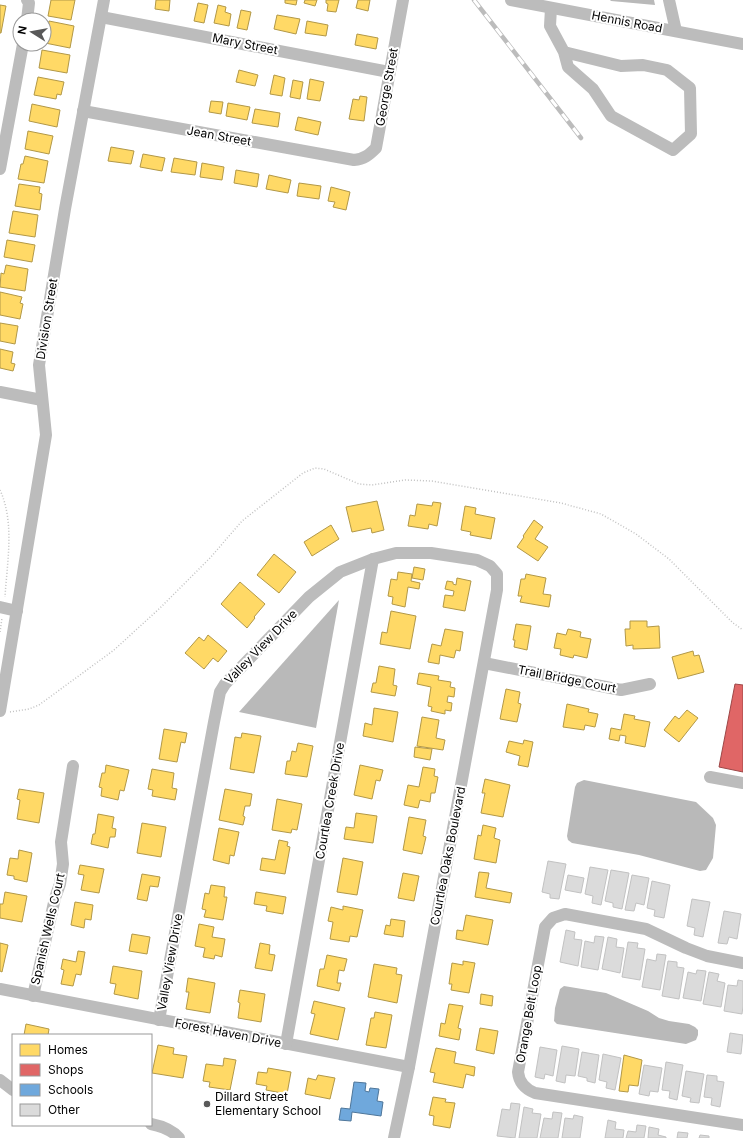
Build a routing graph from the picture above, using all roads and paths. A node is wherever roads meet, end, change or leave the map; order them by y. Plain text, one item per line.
1 (27, 0) edge
2 (104, 0) edge
3 (403, 0) edge
4 (511, 0) edge
5 (669, 0) edge
6 (551, 8) junction
7 (28, 12) edge
8 (101, 17) junction
9 (676, 31) junction
10 (743, 44) edge
11 (22, 52) edge
12 (564, 52) junction
13 (389, 72) junction
14 (83, 111) junction
15 (354, 160) joint
16 (0, 169) edge
17 (0, 392) edge
18 (42, 400) junction
19 (0, 490) edge
20 (373, 559) junction
21 (497, 574) joint
22 (2, 609) edge
23 (18, 611) junction
24 (0, 632) edge
25 (484, 663) junction
26 (650, 684) dead end
27 (0, 711) edge
28 (73, 766) dead end
29 (710, 777) dead end
30 (743, 783) edge
31 (743, 963) edge
32 (0, 989) edge
33 (33, 996) junction
34 (159, 1020) junction
35 (286, 1044) junction
36 (409, 1067) junction
37 (0, 1080) edge
38 (12, 1089) edge
39 (152, 1124) edge
40 (743, 1125) edge
41 (179, 1138) edge
42 (394, 1138) edge

1 - 7 street
2 - 8 street, Division Street
3 - 13 street, George Street
4 - 6 street, Hennis Road
5 - 9 street
6 - 9 street, Hennis Road
6 - 12 street
8 - 13 street, Mary Street
8 - 14 street, Division Street
9 - 10 street, Hennis Road
11 - 16 street
12 - 12 street
13 - 15 street, George Street
14 - 15 street, Jean Street
14 - 18 street, Division Street
17 - 18 street
18 - 23 street, Division Street
19 - 22 path
20 - 21 street, Valley View Drive
20 - 34 street, Valley View Drive
20 - 35 street, Courtlea Creek Drive
21 - 25 street, Courtlea Oaks Boulevard
22 - 23 street
22 - 24 path
23 - 27 street, Division Street
25 - 26 street, Trail Bridge Court
25 - 36 street, Courtlea Oaks Boulevard
28 - 33 street, Spanish Wells Court
29 - 30 street
31 - 40 street, Orange Belt Loop
32 - 33 street, Forest Haven Drive
33 - 34 street, Forest Haven Drive
34 - 35 street, Forest Haven Drive
35 - 36 street, Forest Haven Drive
36 - 42 street, Courtlea Oaks Boulevard
37 - 38 street
39 - 41 street

